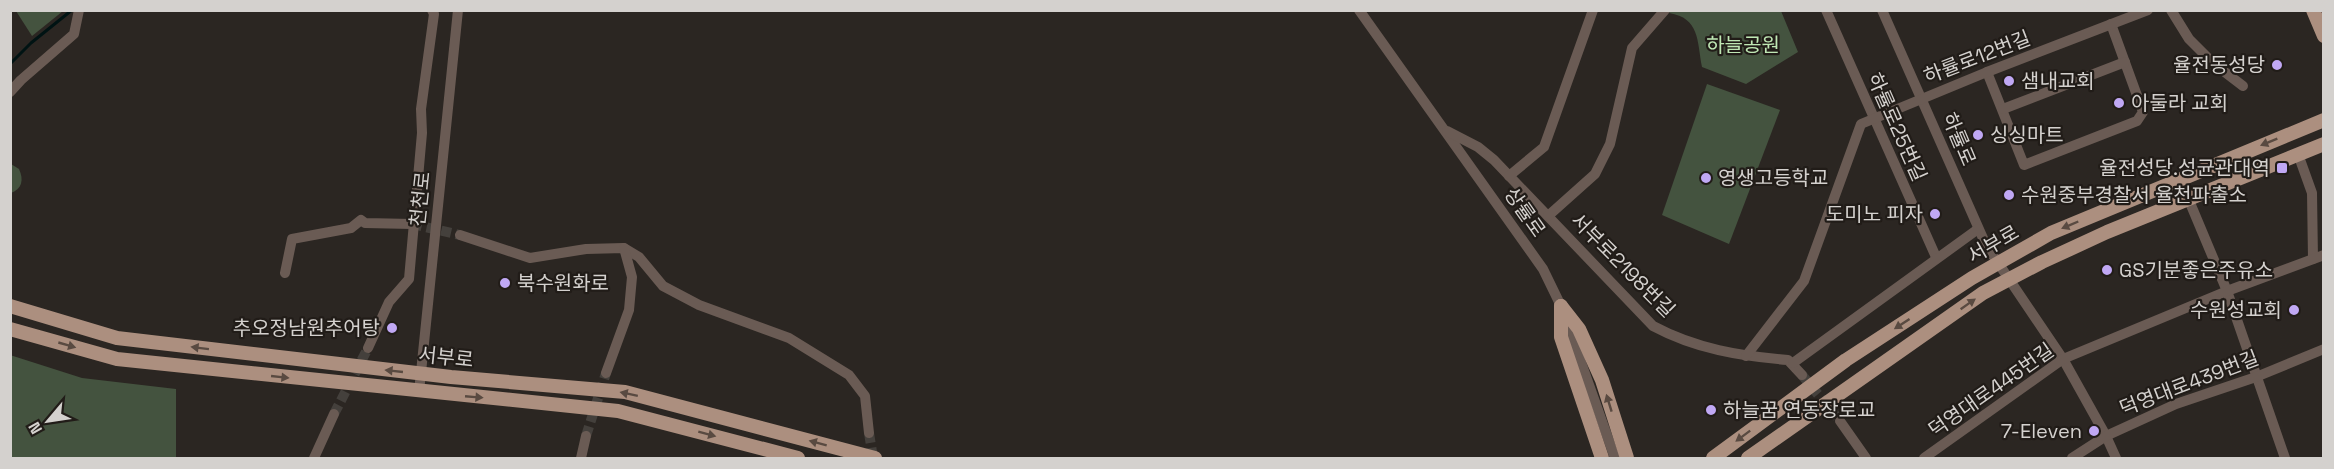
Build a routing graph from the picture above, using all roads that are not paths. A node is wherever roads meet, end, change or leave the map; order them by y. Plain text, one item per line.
1 (79, 10) edge
2 (432, 10) edge
3 (458, 10) edge
4 (1359, 10) edge
5 (1593, 10) edge
6 (1665, 10) edge
7 (1826, 10) edge
8 (1882, 10) edge
9 (2148, 10) edge
10 (2171, 10) edge
11 (2313, 10) edge
12 (2111, 24) junction
13 (2324, 36) edge
14 (2125, 62) junction
15 (1987, 72) junction
16 (2243, 86) dead end
17 (10, 92) edge
18 (1921, 98) junction
19 (2002, 109) junction
20 (1874, 118) junction
21 (2324, 120) edge
22 (1443, 129) junction
23 (2324, 144) edge
24 (2298, 154) junction
25 (1509, 176) junction
26 (2188, 198) junction
27 (1548, 216) junction
28 (412, 224) junction
29 (1978, 229) junction
30 (460, 235) tunnel mouth
31 (624, 248) junction
32 (1936, 257) junction
33 (2318, 257) edge
34 (1998, 263) junction
35 (285, 273) dead end
36 (2008, 280) junction
37 (2227, 291) junction
38 (10, 306) edge
39 (1561, 306) junction
40 (10, 329) edge
41 (368, 348) tunnel mouth
42 (2324, 349) edge
43 (1746, 356) junction
44 (2063, 359) junction
45 (1793, 363) junction
46 (606, 373) tunnel mouth
47 (420, 374) junction
48 (1802, 375) tunnel mouth
49 (2256, 377) junction
50 (419, 392) junction
51 (334, 414) tunnel mouth
52 (1840, 421) tunnel mouth
53 (869, 433) tunnel mouth
54 (2106, 435) junction
55 (586, 436) tunnel mouth
56 (314, 459) edge
57 (581, 459) edge
58 (798, 459) edge
59 (874, 459) edge
60 (1602, 459) edge
61 (1615, 459) edge
62 (1627, 459) edge
63 (1713, 459) edge
64 (1748, 459) edge
65 (1866, 459) edge
66 (1924, 459) edge
67 (2072, 459) edge
68 (2116, 459) edge
69 (2285, 459) edge

1 - 17 street
2 - 28 street
3 - 47 street, 천천로
4 - 22 street, 상률로
5 - 25 street
6 - 27 street
7 - 20 street, 하률로25번길
8 - 18 street, 하률로
9 - 12 street, 하률로12번길
10 - 16 street
11 - 13 main road
12 - 14 street
12 - 15 street, 하률로12번길
14 - 19 street
14 - 19 street
15 - 18 street, 하률로12번길
15 - 19 street
18 - 20 street, 하률로12번길
18 - 29 street, 하률로
20 - 32 street, 하률로25번길
20 - 43 street
21 -> 34 main road, 서부로
22 - 25 street, 서부로2198번길
22 - 39 street, 상률로
23 - 24 main road, 서부로
24 - 26 main road, 서부로
24 - 33 street, 덕영대로445번길
25 - 27 street, 서부로2198번길
26 - 36 main road, 서부로
26 - 37 street
27 - 43 street, 서부로2198번길
28 - 35 street
28 - 41 street
29 - 32 street
29 - 34 street, 하률로
30 - 31 street
31 - 46 street
31 - 53 street
32 - 45 street
33 - 37 street, 덕영대로445번길
34 - 36 street, 하률로
34 -> 63 main road, 서부로
36 - 44 street, 하률로
64 -> 36 main road, 서부로
37 - 44 street, 덕영대로445번길
37 - 49 street
47 -> 38 main road, 서부로
39 - 60 main road
39 - 61 street, 상률로
62 -> 39 main road
40 -> 50 main road, 서부로
42 - 49 street, 덕영대로439번길
43 - 45 street, 서부로2198번길
44 - 54 street, 하률로
44 - 66 street, 덕영대로445번길
45 - 48 street
47 - 50 street, 천천로
59 -> 47 main road, 서부로
49 - 54 street, 덕영대로439번길
49 - 69 street
50 -> 58 main road, 서부로
51 - 56 street
52 - 65 street
54 - 67 street, 덕영대로439번길
54 - 68 street, 하률로
55 - 57 street

